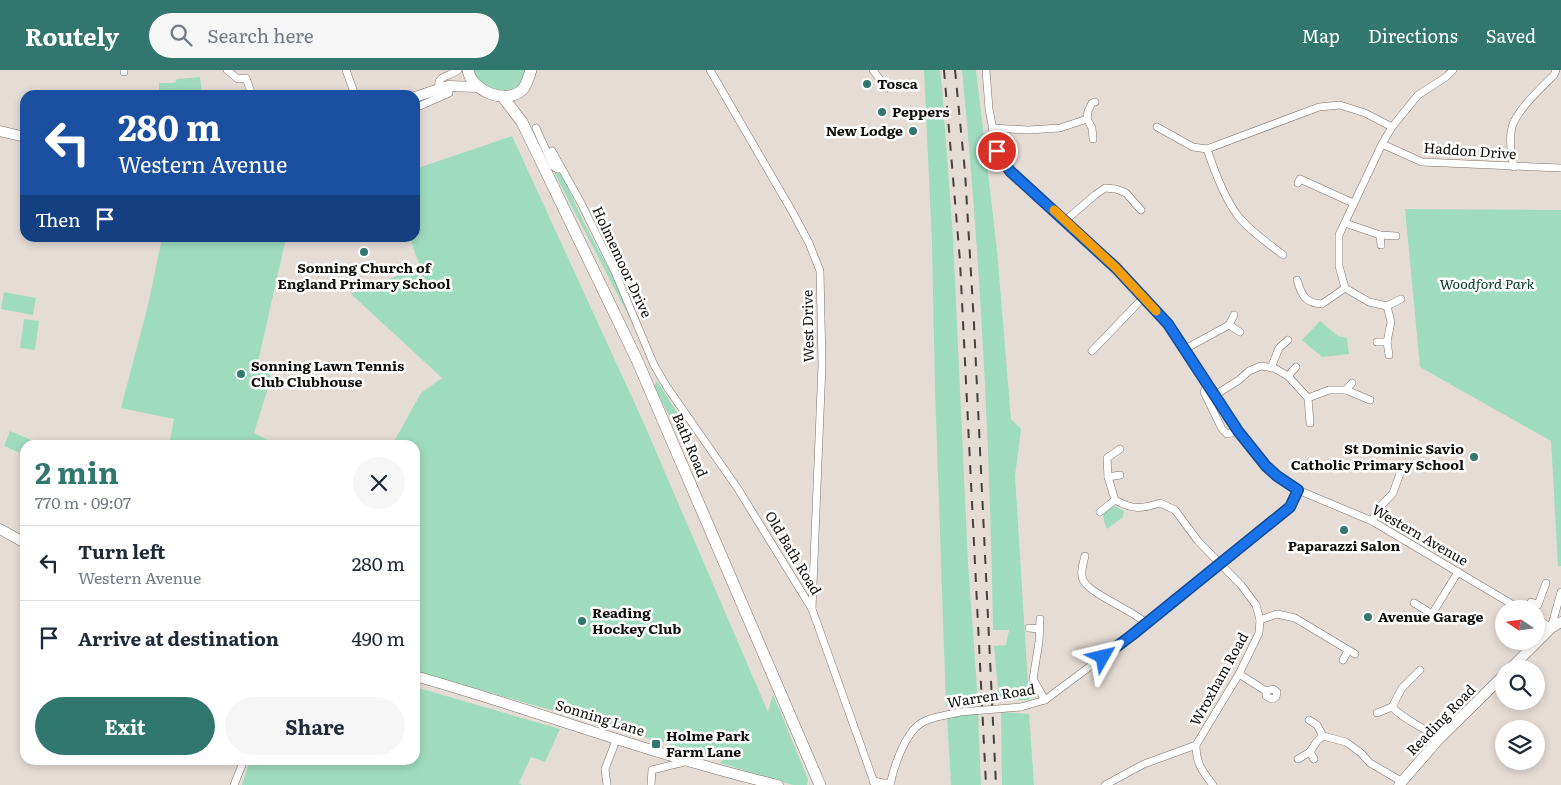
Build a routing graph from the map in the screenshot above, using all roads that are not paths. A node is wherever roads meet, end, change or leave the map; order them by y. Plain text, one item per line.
1 (227, 70) edge
2 (346, 70) edge
3 (458, 70) edge
4 (467, 70) edge
5 (531, 70) edge
6 (710, 70) edge
7 (873, 70) edge
8 (986, 70) edge
9 (1453, 70) edge
10 (1556, 70) edge
11 (477, 87) junction
12 (886, 88) dead end
13 (445, 89) junction
14 (522, 89) junction
15 (250, 90) edge
16 (353, 90) edge
17 (502, 96) junction
18 (420, 98) edge
19 (1095, 102) dead end
20 (1087, 119) junction
21 (522, 122) junction
22 (1157, 127) dead end
23 (1392, 127) junction
24 (536, 128) dead end
25 (992, 128) junction
26 (0, 132) edge
27 (20, 136) edge
28 (1094, 139) dead end
29 (1382, 144) junction
30 (1207, 149) junction
31 (552, 151) dead end
32 (1514, 166) junction
33 (1561, 168) edge
34 (561, 170) junction
35 (1300, 178) dead end
36 (1353, 203) junction
37 (1142, 210) dead end
38 (1066, 220) junction
39 (1345, 223) junction
40 (1380, 234) junction
41 (1396, 236) dead end
42 (1381, 245) dead end
43 (1284, 255) dead end
44 (1297, 280) dead end
45 (1345, 288) junction
46 (1143, 298) junction
47 (1401, 299) dead end
48 (1387, 306) junction
49 (1234, 315) dead end
50 (1229, 325) junction
51 (1240, 332) dead end
52 (1288, 340) dead end
53 (1376, 342) dead end
54 (1387, 342) junction
55 (1185, 348) junction
56 (1092, 350) dead end
57 (650, 355) junction
58 (1389, 356) dead end
59 (637, 360) junction
60 (1296, 367) dead end
61 (1271, 368) junction
62 (1288, 376) junction
63 (1208, 383) junction
64 (1352, 383) dead end
65 (1346, 390) junction
66 (1215, 395) junction
67 (1308, 398) junction
68 (1370, 400) dead end
69 (1310, 424) dead end
70 (1238, 431) junction
71 (1120, 449) dead end
72 (1402, 468) dead end
73 (1120, 475) dead end
74 (1108, 477) junction
75 (1298, 490) junction
76 (1115, 500) junction
77 (1100, 512) dead end
78 (1372, 521) junction
79 (0, 529) edge
80 (20, 540) edge
81 (1085, 556) dead end
82 (1220, 563) junction
83 (1458, 572) junction
84 (1546, 583) dead end
85 (1561, 592) edge
86 (1505, 600) edge
87 (1542, 600) edge
88 (1414, 603) dead end
89 (812, 609) junction
90 (1432, 614) junction
91 (1438, 619) dead end
92 (1040, 620) dead end
93 (1260, 620) junction
94 (1561, 622) edge
95 (1146, 623) junction
96 (1545, 624) edge
97 (1030, 628) dead end
98 (1550, 628) junction
99 (1039, 629) junction
100 (1343, 660) dead end
101 (1519, 660) edge
102 (1420, 670) dead end
103 (1240, 674) junction
104 (420, 677) edge
105 (1495, 684) edge
106 (1266, 691) dead end
107 (1045, 700) junction
108 (1392, 707) junction
109 (1378, 713) dead end
110 (1309, 720) dead end
111 (1323, 736) junction
112 (617, 738) junction
113 (1439, 739) junction
114 (1196, 745) junction
115 (1310, 752) junction
116 (1314, 759) dead end
117 (1298, 760) dead end
118 (691, 761) junction
119 (242, 765) edge
120 (874, 783) edge
121 (1400, 783) edge
122 (890, 784) edge
123 (234, 785) edge
124 (607, 785) edge
125 (651, 785) edge
126 (778, 785) edge
127 (820, 785) edge
128 (1105, 785) edge
129 (1214, 785) edge

1 - 15 street
2 - 16 street
3 - 13 street
4 - 11 main road
4 - 13 main road
5 - 14 main road
6 - 89 street, West Drive
7 - 12 street
8 - 25 street, Western Avenue
9 - 23 street
10 - 32 street
11 - 13 main road
11 - 17 main road
13 - 18 main road
14 - 17 main road
14 - 21 main road, Bath Road
17 - 21 main road, Bath Road
19 - 20 street
20 - 25 street
20 - 28 street
21 - 59 main road, Bath Road
22 - 30 street
23 - 29 street
23 - 30 street
24 - 34 street, Holmemoor Drive
25 - 38 street, Western Avenue
26 - 27 main road
29 - 32 street, Haddon Drive
29 - 36 street
30 - 43 street
31 - 34 street, Holmemoor Drive
32 - 33 street, Haddon Drive
34 - 57 street, Holmemoor Drive
35 - 36 street
36 - 39 street
37 - 38 street
38 - 46 street, Western Avenue
39 - 40 street
39 - 45 street
40 - 41 street
40 - 42 street
44 - 45 street
45 - 48 street
46 - 55 street, Western Avenue
46 - 56 street
47 - 48 street
48 - 54 street
49 - 50 street
50 - 51 street
50 - 55 street
52 - 61 street
53 - 54 street
54 - 58 street
55 - 63 street, Western Avenue
57 - 59 street
57 - 89 street, Old Bath Road
59 - 127 main road, Bath Road
60 - 62 street
61 - 62 street
61 - 66 street
62 - 67 street
63 - 66 street, Western Avenue
63 - 70 street, Western Avenue
64 - 65 street
65 - 67 street
65 - 68 street
66 - 70 street, Western Avenue
67 - 69 street
70 - 75 street, Western Avenue
71 - 74 street
72 - 78 street
73 - 74 street
74 - 76 street
75 - 78 street, Western Avenue
75 - 82 street, Warren Road
76 - 77 street
76 - 82 street, Wroxham Road
78 - 83 street, Western Avenue
79 - 80 main road
81 - 95 street
82 - 93 street, Wroxham Road
82 - 95 street, Warren Road
83 - 86 street, Western Avenue
83 - 90 street
84 - 87 street
85 - 98 street
88 - 90 street
89 - 120 street, Old Bath Road
90 - 91 street
92 - 99 street
93 - 100 street
93 - 103 street, Wroxham Road
94 - 98 main road
95 - 107 street, Warren Road
96 - 98 street
97 - 99 street
98 - 101 main road
99 - 107 street
102 - 108 street
103 - 106 street
103 - 114 street, Wroxham Road
104 - 112 main road, Sonning Lane
105 - 113 main road, Reading Road
107 - 122 street, Warren Road, bridge
108 - 109 street
108 - 113 street
110 - 111 street
111 - 115 street
111 - 121 street
112 - 118 main road, Sonning Lane
112 - 124 street
113 - 121 main road, Reading Road
114 - 128 street
114 - 129 street, Wroxham Road
115 - 116 street
115 - 117 street
118 - 125 street
118 - 126 main road, Sonning Lane
119 - 123 street
120 - 122 street, Warren Road

